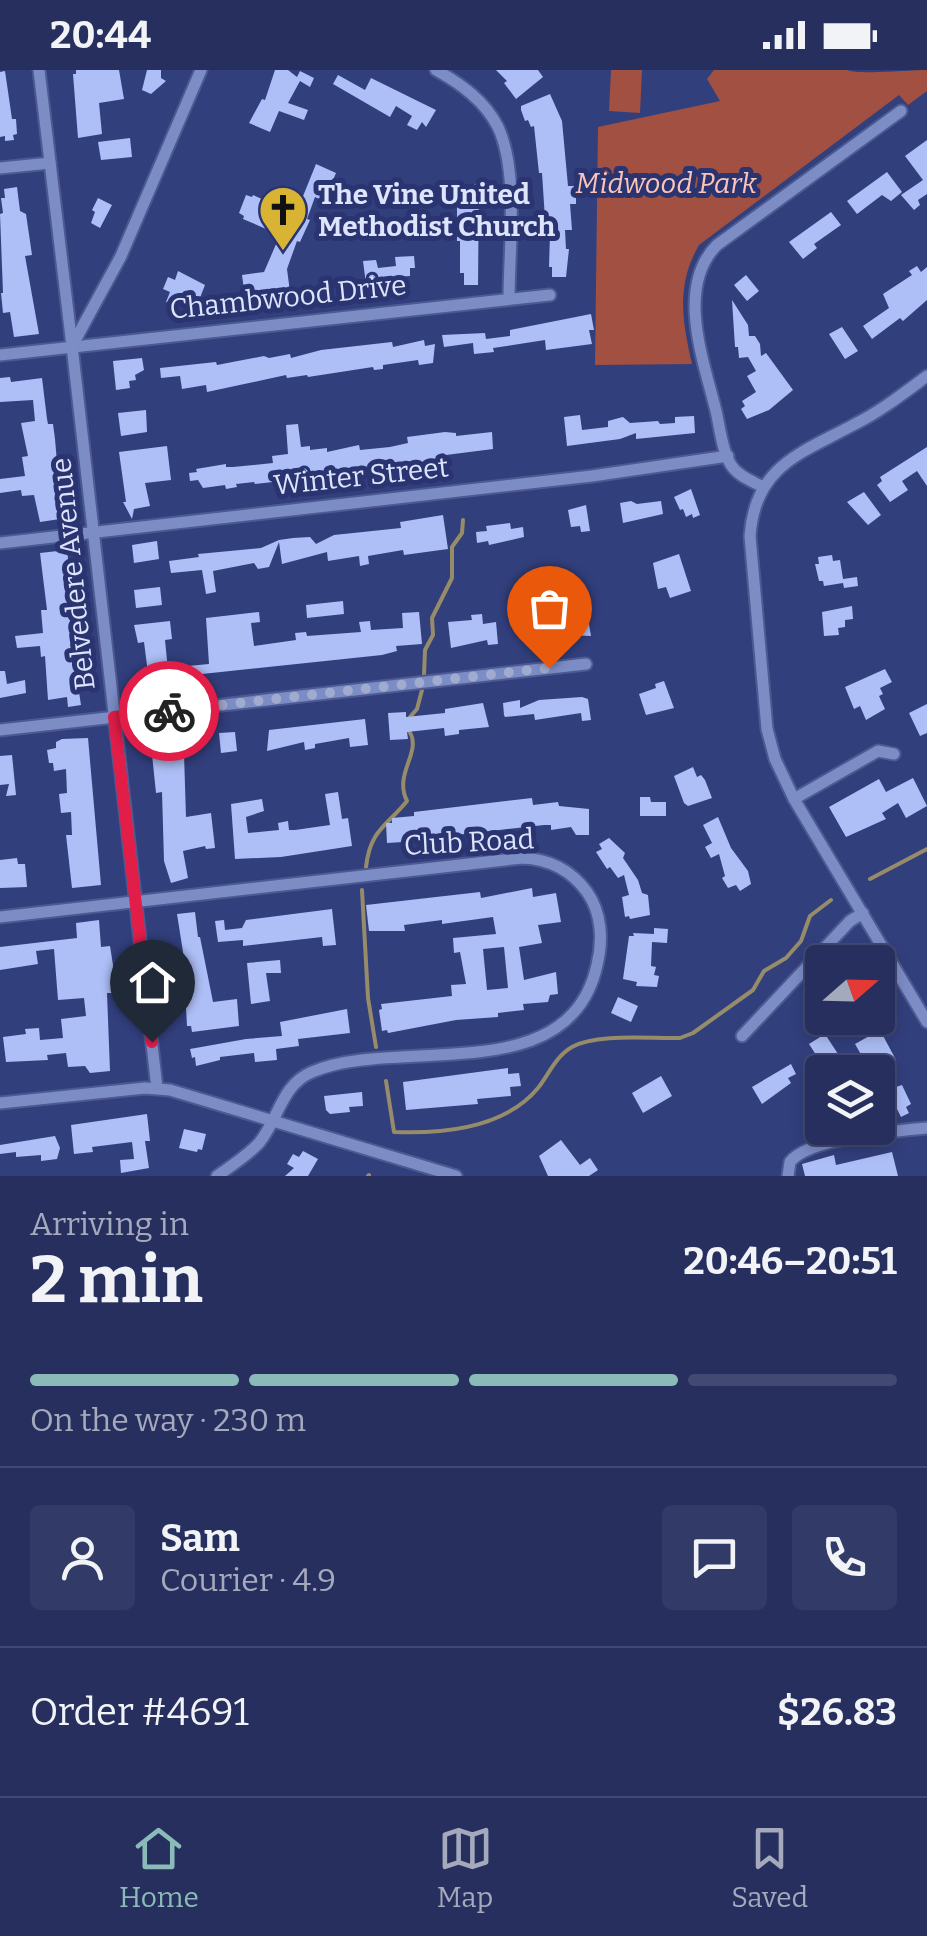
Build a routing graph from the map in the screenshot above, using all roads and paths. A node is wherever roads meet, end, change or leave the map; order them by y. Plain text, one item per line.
1 (40, 70) edge
2 (201, 70) edge
3 (436, 70) edge
4 (901, 110) dead end
5 (50, 163) junction
6 (0, 168) edge
7 (550, 294) dead end
8 (509, 298) junction
9 (72, 346) junction
10 (0, 355) edge
11 (927, 376) edge
12 (728, 456) junction
13 (763, 487) junction
14 (94, 532) junction
15 (0, 543) edge
16 (586, 664) dead end
17 (114, 717) junction
18 (0, 730) edge
19 (894, 754) dead end
20 (794, 799) junction
21 (136, 901) junction
22 (863, 914) junction
23 (0, 917) edge
24 (927, 1022) edge
25 (742, 1036) dead end
26 (157, 1088) junction
27 (0, 1103) edge
28 (273, 1120) junction
29 (927, 1128) edge
30 (217, 1176) edge
31 (456, 1176) edge
32 (788, 1176) edge

1 - 5 street, Belvedere Avenue
2 - 9 street
3 - 8 street
4 - 12 street
5 - 6 street
5 - 9 street, Belvedere Avenue
7 - 8 street, Chambwood Drive
8 - 9 street, Chambwood Drive
9 - 10 street, Chambwood Drive
9 - 14 street, Belvedere Avenue
11 - 13 street
12 - 13 street
12 - 14 street, Winter Street
13 - 20 street
14 - 15 street, Winter Street
14 - 17 street, Belvedere Avenue
16 - 17 street
17 - 18 street
17 - 21 street, Belvedere Avenue
19 - 20 street
20 - 22 street
21 - 23 street, Club Road
21 - 26 street, Belvedere Avenue
21 - 28 street, Club Road
22 - 24 street
22 - 25 street
26 - 27 street
26 - 28 street
28 - 30 street, Club Road
28 - 31 street
29 - 32 street

